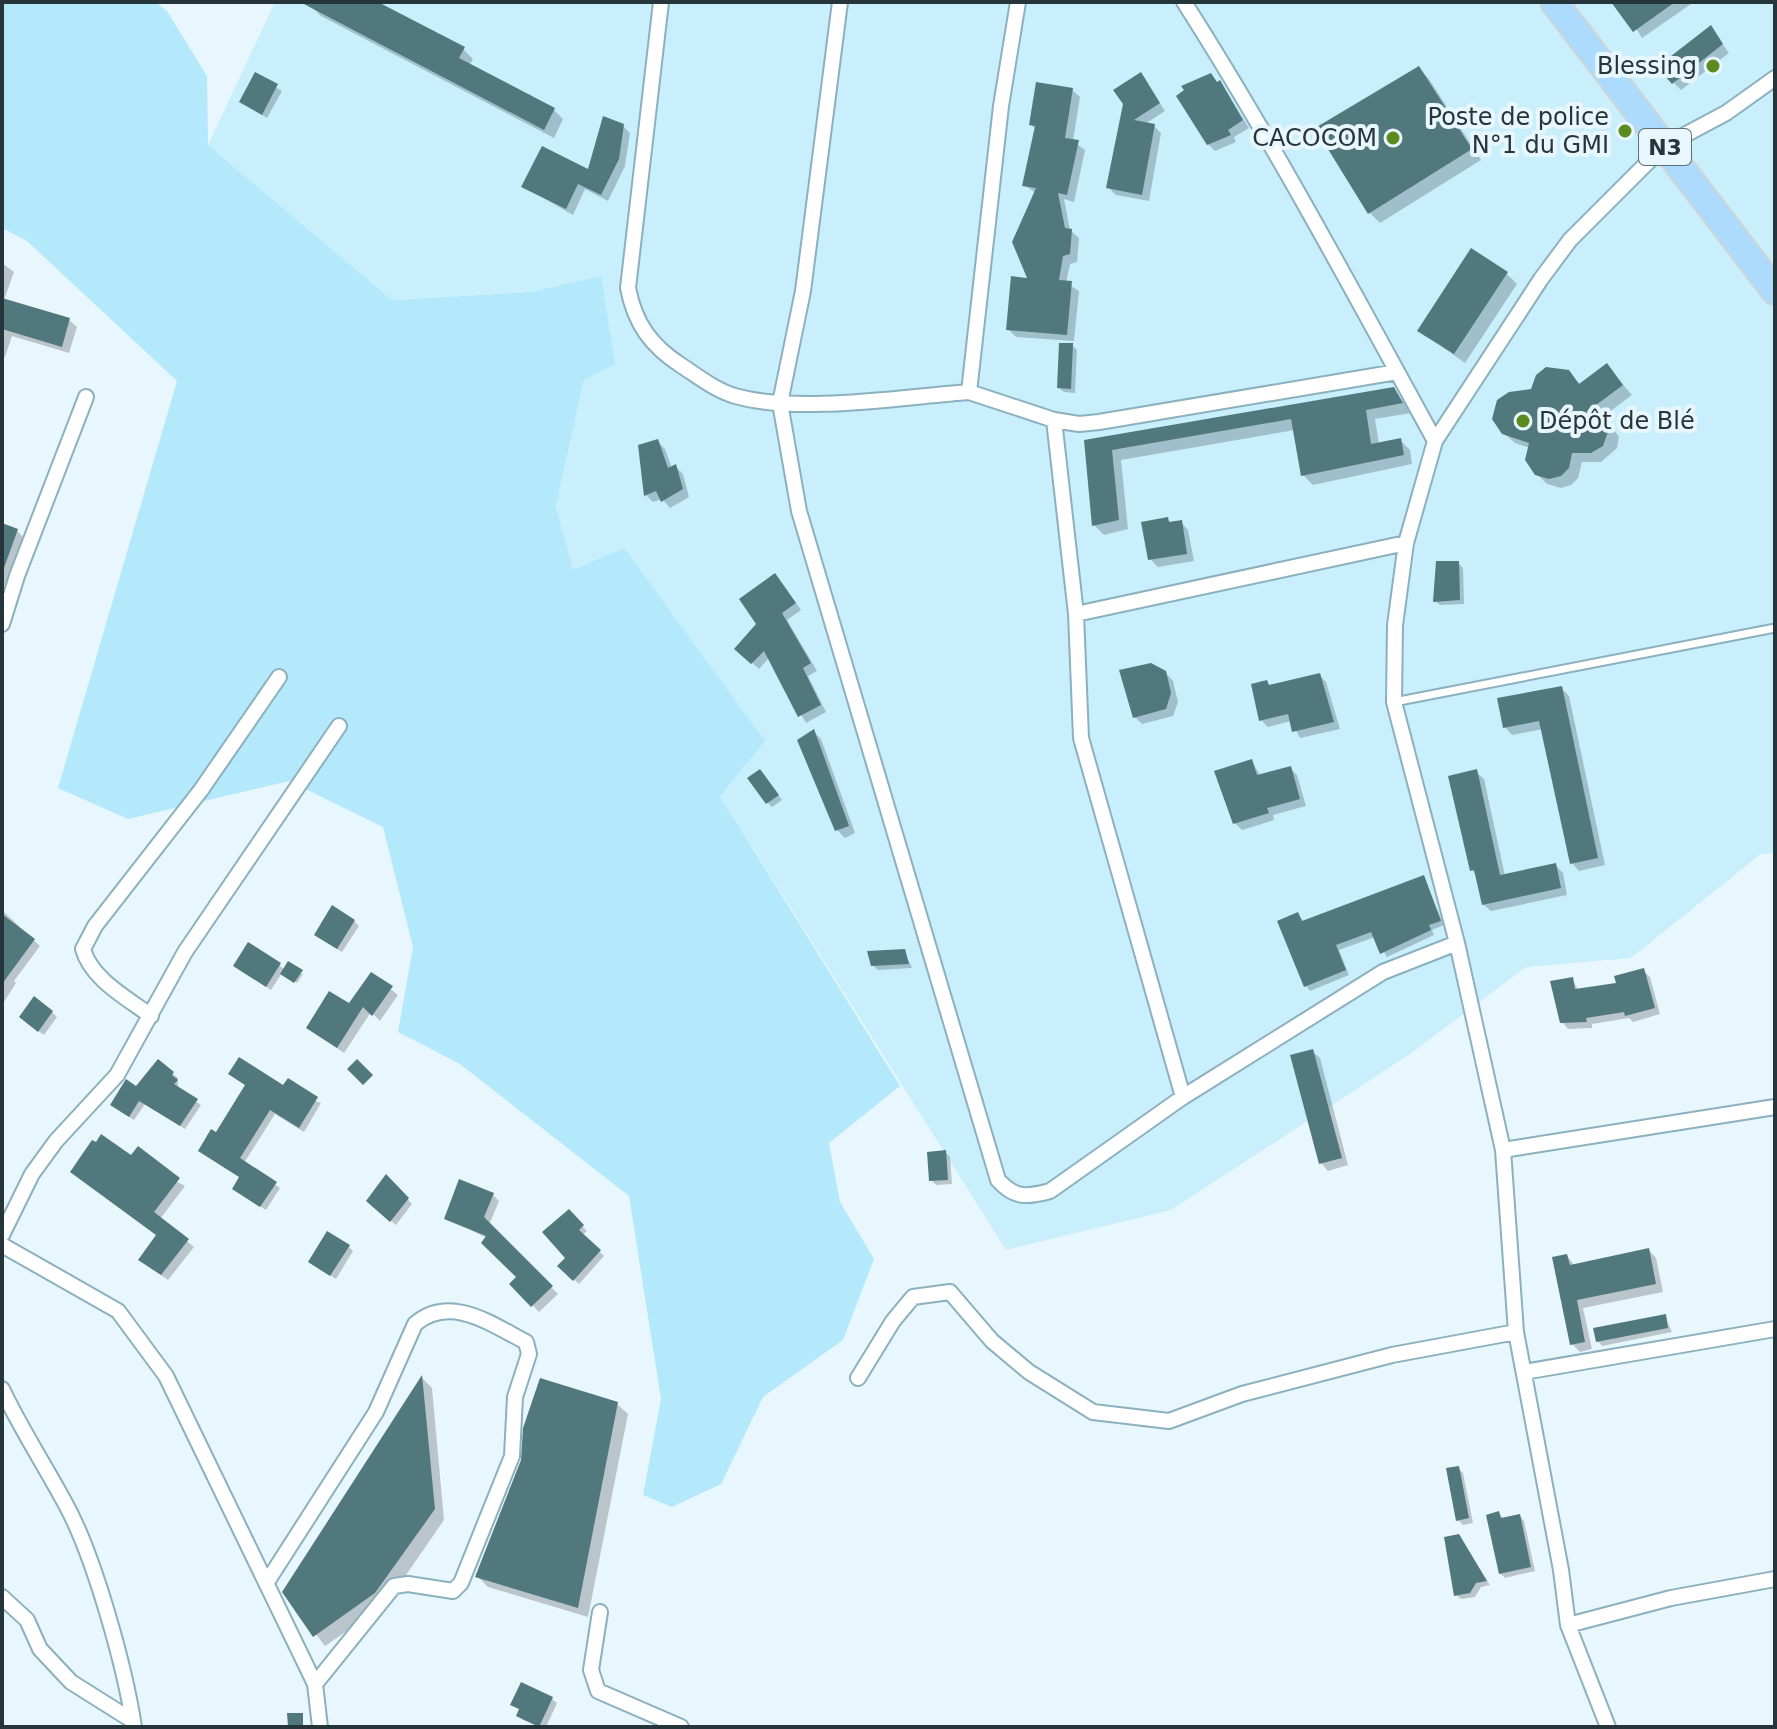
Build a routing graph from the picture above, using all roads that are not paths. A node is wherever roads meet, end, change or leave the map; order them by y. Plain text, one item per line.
1 (661, 2) edge
2 (840, 2) edge
3 (1018, 2) edge
4 (1184, 2) edge
5 (1554, 2) edge
6 (1775, 78) edge
7 (1664, 146) junction
8 (1775, 291) edge
9 (1397, 372) junction
10 (969, 392) junction
11 (86, 397) dead end
12 (780, 403) junction
13 (1054, 420) junction
14 (1435, 441) junction
15 (1406, 543) junction
16 (1076, 614) junction
17 (2, 624) edge
18 (1775, 628) edge
19 (279, 677) dead end
20 (1394, 702) junction
21 (339, 726) dead end
22 (1457, 943) junction
23 (151, 1016) junction
24 (1183, 1097) junction
25 (1775, 1107) edge
26 (1503, 1150) junction
27 (2, 1235) edge
28 (2, 1245) edge
29 (1775, 1329) edge
30 (1516, 1332) junction
31 (1524, 1372) junction
32 (858, 1378) dead end
33 (2, 1389) edge
34 (1775, 1579) edge
35 (267, 1582) junction
36 (2, 1597) edge
37 (600, 1612) dead end
38 (1568, 1625) junction
39 (315, 1684) junction
40 (134, 1724) edge
41 (320, 1727) edge
42 (681, 1727) edge
43 (1608, 1727) edge

1 - 12 street
2 - 12 street
3 - 10 street
4 - 9 street
5 - 7 highway, N3
6 - 7 street
7 - 8 highway, N3
7 - 14 street
9 - 13 street
9 - 14 street
10 - 12 street
10 - 13 street
11 - 17 street
12 - 24 street
13 - 16 street
14 - 15 street
15 - 16 street
15 - 20 street
16 - 24 street
18 - 20 lane
19 - 23 street
20 - 22 street
21 - 23 street
22 - 24 street
22 - 26 street
23 - 27 street
25 - 26 street
26 - 30 street
28 - 35 street
29 - 31 street
30 - 31 street
30 - 32 street
31 - 38 street
33 - 40 street
34 - 38 street
35 - 39 street
35 - 39 street
36 - 40 street
37 - 42 street
38 - 43 street
39 - 41 street

